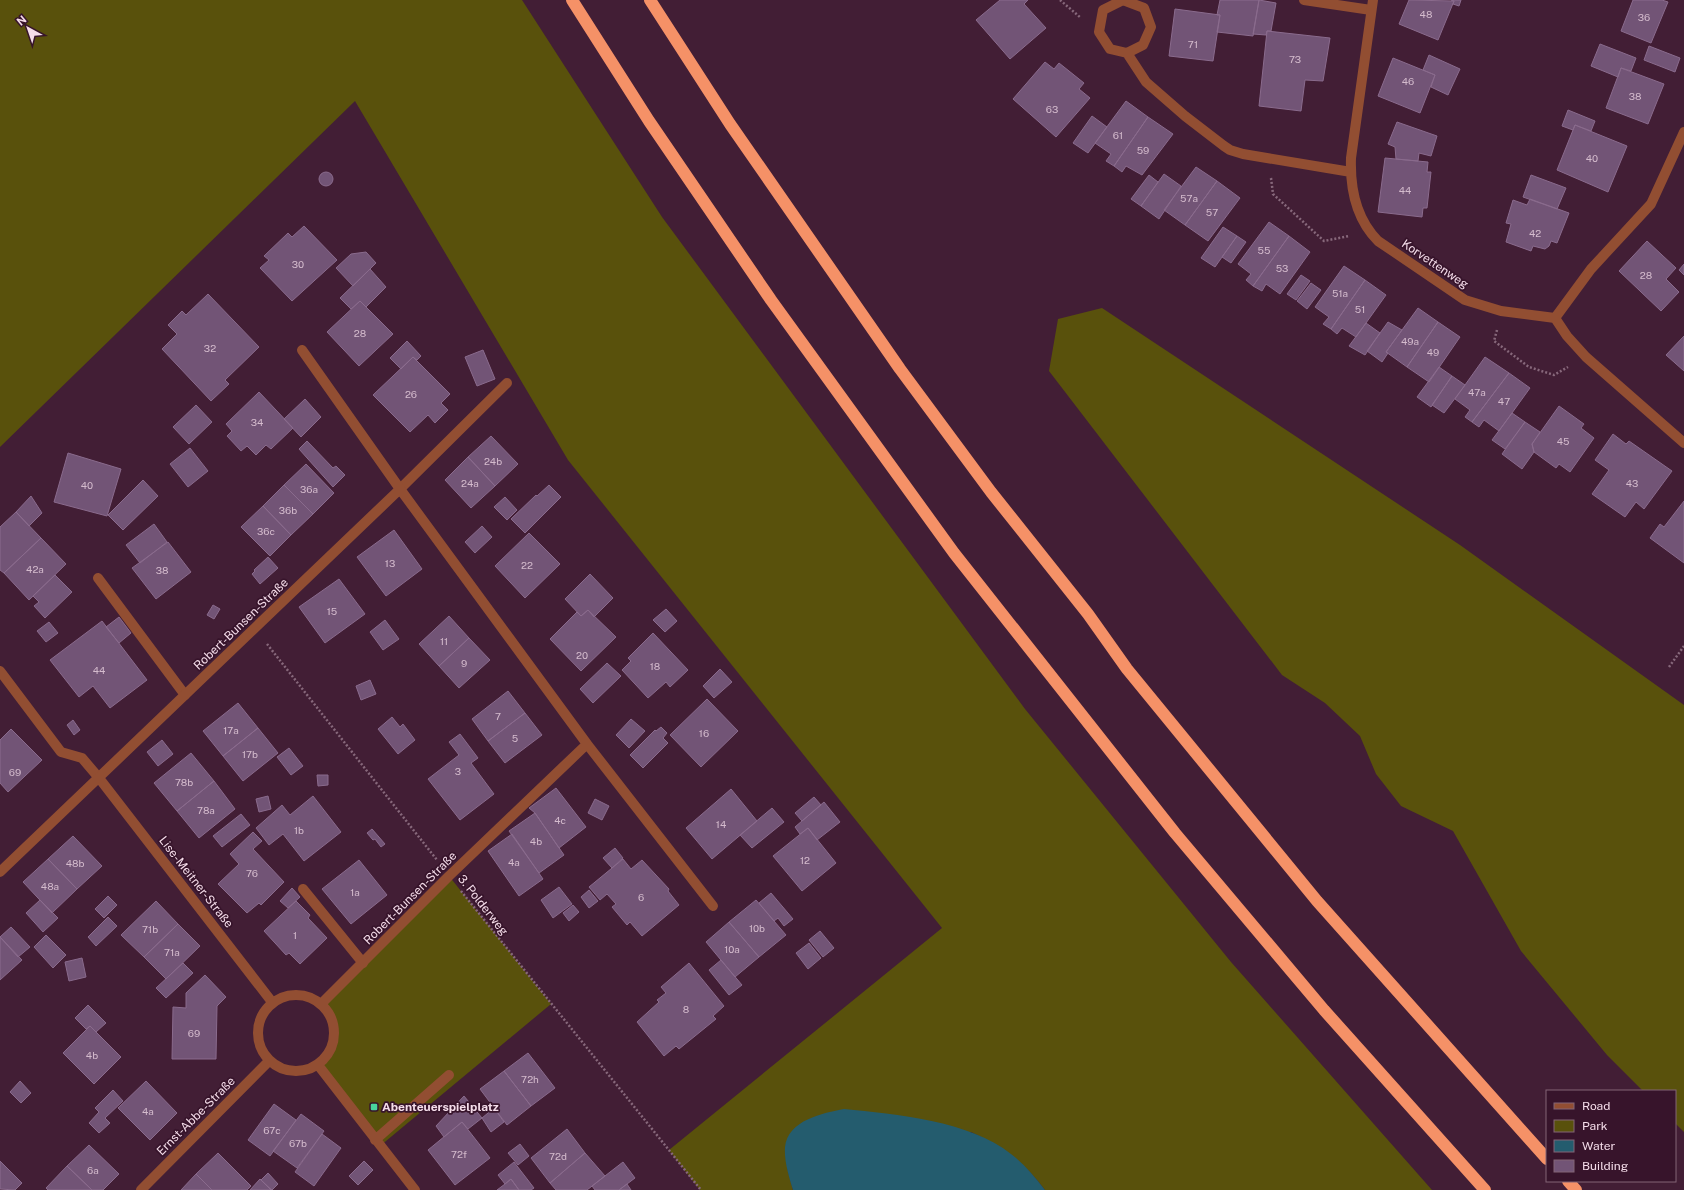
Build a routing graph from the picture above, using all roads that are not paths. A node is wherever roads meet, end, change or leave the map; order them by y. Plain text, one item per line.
1 (572, 0) edge
2 (650, 0) edge
3 (1304, 0) edge
4 (1372, 5) edge
5 (1127, 53) junction
6 (1684, 132) edge
7 (1350, 172) junction
8 (1555, 318) junction
9 (302, 350) dead end
10 (507, 382) dead end
11 (1684, 442) edge
12 (400, 489) junction
13 (98, 578) dead end
14 (0, 671) edge
15 (185, 695) junction
16 (587, 744) junction
17 (99, 778) junction
18 (0, 872) edge
19 (303, 889) dead end
20 (713, 906) dead end
21 (363, 963) junction
22 (272, 1002) junction
23 (321, 1004) junction
24 (269, 1061) junction
25 (318, 1065) junction
26 (449, 1075) dead end
27 (376, 1140) junction
28 (1546, 1158) edge
29 (1569, 1182) edge
30 (141, 1190) edge
31 (415, 1190) edge
32 (1485, 1190) edge
33 (1576, 1190) edge

1 - 32 highway
2 - 28 highway
3 - 4 street
4 - 7 street, Korvettenweg
5 - 5 street
5 - 7 street
6 - 8 street
7 - 8 street, Korvettenweg
8 - 11 street
9 - 12 street
10 - 12 street, Robert-Bunsen-Straße
12 - 15 street, Robert-Bunsen-Straße
12 - 16 street
13 - 15 street
14 - 17 street, Lise-Meitner-Straße
15 - 17 street, Robert-Bunsen-Straße
16 - 20 street
16 - 21 street, Robert-Bunsen-Straße
17 - 18 street, Robert-Bunsen-Straße
17 - 22 street, Lise-Meitner-Straße
19 - 21 street
21 - 23 street, Robert-Bunsen-Straße
22 - 23 street
22 - 24 street
23 - 25 street
24 - 25 street
24 - 30 street, Ernst-Abbe-Straße
25 - 27 street
26 - 27 street
27 - 31 street
29 - 33 highway

